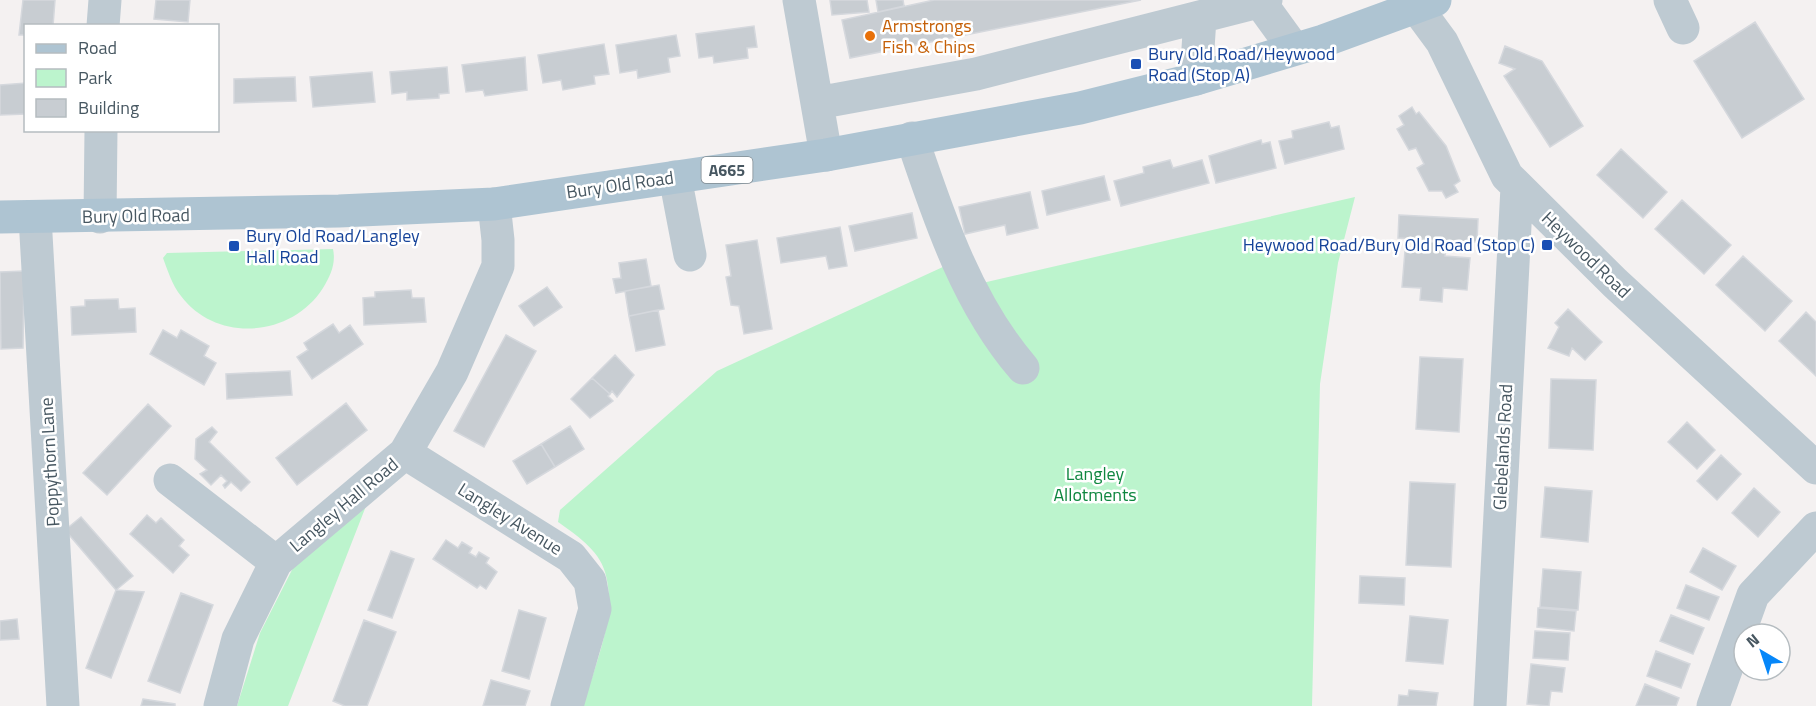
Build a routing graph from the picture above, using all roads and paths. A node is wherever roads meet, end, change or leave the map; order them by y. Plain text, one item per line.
1 (105, 0) edge
2 (799, 0) edge
3 (1263, 1) edge
4 (1421, 2) edge
5 (1200, 18) junction
6 (103, 24) edge
7 (1294, 49) junction
8 (1196, 79) junction
9 (817, 103) junction
10 (101, 132) edge
11 (912, 138) junction
12 (825, 155) junction
13 (675, 177) junction
14 (1517, 187) junction
15 (494, 204) junction
16 (0, 217) edge
17 (35, 217) junction
18 (100, 217) junction
19 (690, 255) dead end
20 (1023, 368) dead end
21 (405, 453) junction
22 (1816, 468) edge
23 (170, 480) dead end
24 (1816, 528) edge
25 (276, 562) junction
26 (63, 706) edge
27 (220, 706) edge
28 (567, 706) edge
29 (1490, 706) edge
30 (1713, 706) edge

1 - 6 street
2 - 9 street
3 - 5 street
3 - 7 street
4 - 7 main road, Bury Old Road / A665
4 - 14 street, Heywood Road
5 - 8 street
5 - 9 street
7 - 8 main road, Bury Old Road / A665
8 - 11 main road, Bury Old Road / A665
9 - 12 street
10 - 18 street
11 - 12 main road, Bury Old Road / A665
11 - 20 street
12 - 13 main road, Bury Old Road / A665
13 - 15 main road, Bury Old Road / A665
13 - 19 street
14 - 22 street, Heywood Road
14 - 29 street, Glebelands Road
15 - 18 main road, Bury Old Road / A665
15 - 21 street, Langley Hall Road
16 - 17 main road, Bury Old Road / A665
17 - 18 main road, Bury Old Road / A665
17 - 26 street, Poppythorn Lane
21 - 25 street, Langley Hall Road
21 - 28 street, Langley Avenue
23 - 25 street
24 - 30 street
25 - 27 street, Langley Hall Road

